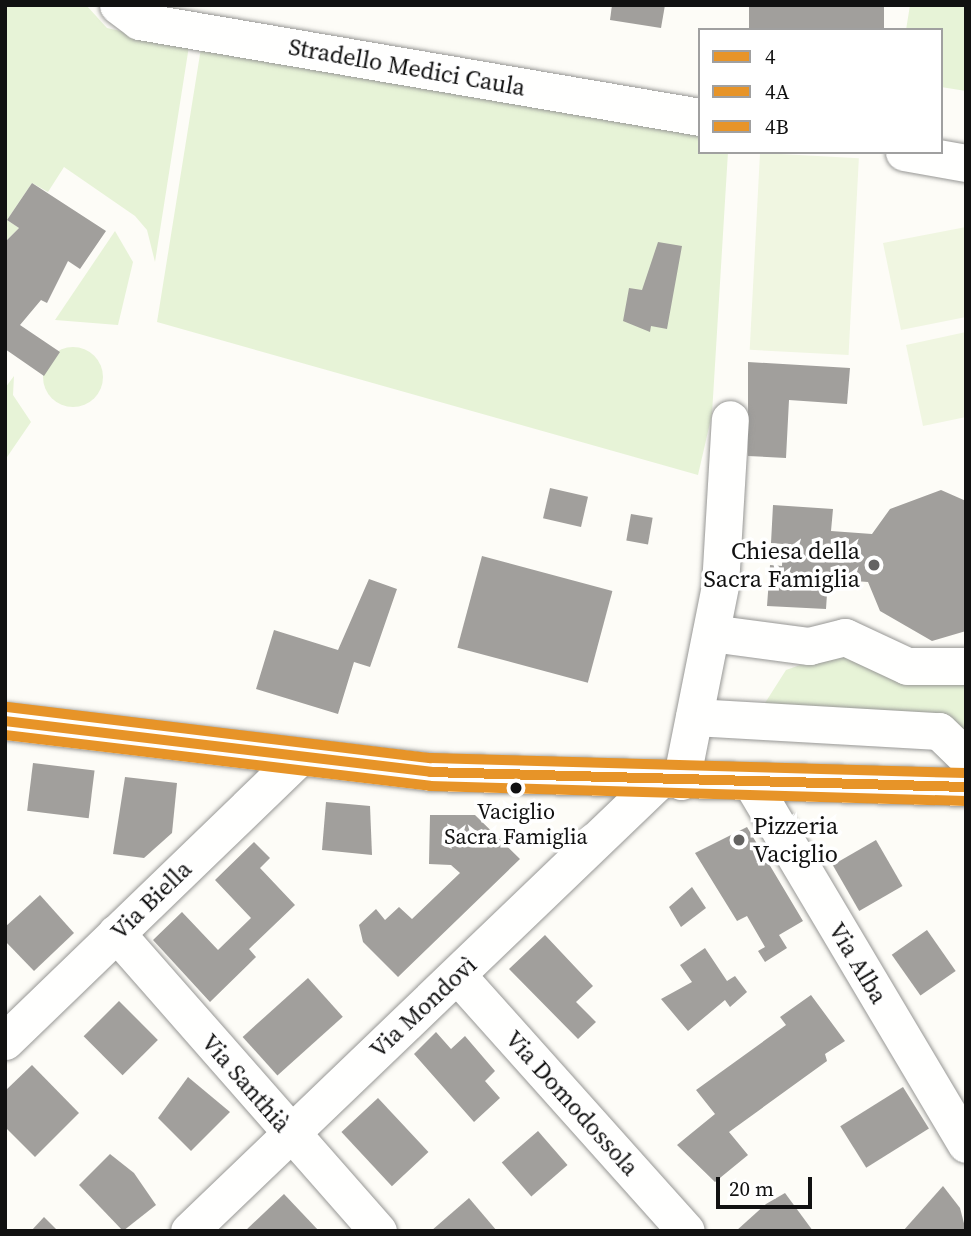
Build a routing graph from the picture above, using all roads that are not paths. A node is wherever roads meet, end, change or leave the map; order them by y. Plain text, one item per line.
1 (118, 5) edge
2 (698, 117) edge
3 (915, 154) edge
4 (966, 163) edge
5 (730, 419) dead end
6 (711, 634) junction
7 (966, 667) edge
8 (694, 717) junction
9 (5, 721) edge
10 (966, 758) edge
11 (297, 760) junction
12 (669, 781) junction
13 (751, 782) junction
14 (966, 787) edge
15 (116, 933) junction
16 (457, 975) junction
17 (5, 1041) edge
18 (289, 1133) junction
19 (966, 1144) edge
20 (189, 1231) edge
21 (378, 1231) edge
22 (686, 1231) edge

1 - 2 street, Stradello Medici Caula
3 - 4 street
5 - 6 street
6 - 7 street
6 - 8 street
8 - 10 street
8 - 12 street
9 - 11 street
11 - 12 street
11 - 15 street, Via Biella
12 - 13 street
12 - 16 street, Via Mondovì
13 - 14 street
13 - 19 street, Via Alba
15 - 17 street, Via Biella
15 - 18 street, Via Santhià
16 - 18 street, Via Mondovì
16 - 22 street, Via Domodossola
18 - 20 street, Via Mondovì
18 - 21 street, Via Santhià

